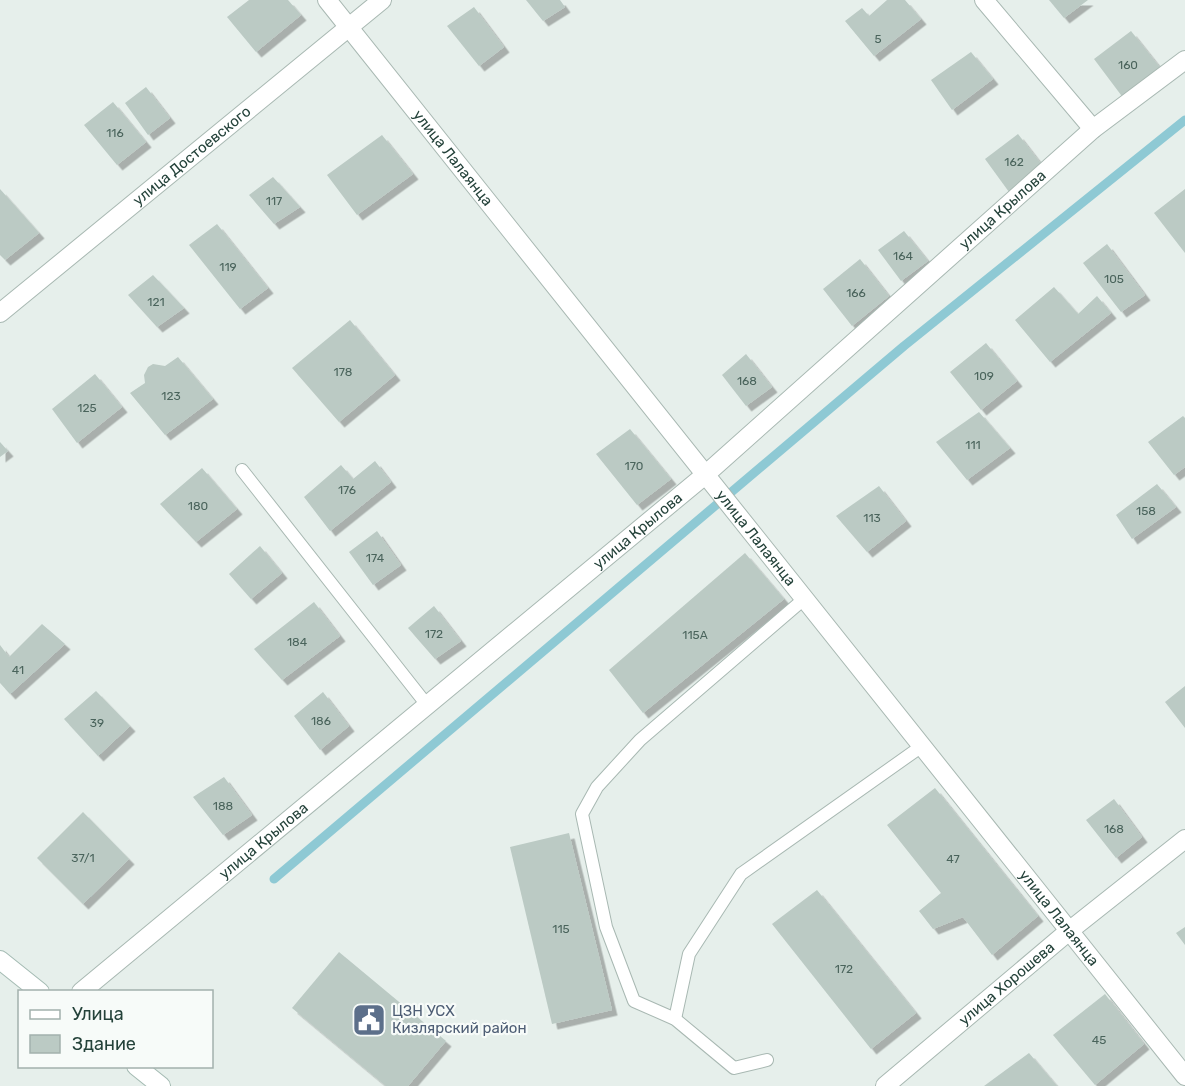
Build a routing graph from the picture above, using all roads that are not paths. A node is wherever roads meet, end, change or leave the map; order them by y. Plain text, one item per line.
1 (327, 0) edge
2 (382, 0) edge
3 (984, 0) edge
4 (348, 27) junction
5 (1185, 60) edge
6 (1093, 129) junction
7 (2, 308) edge
8 (242, 470) dead end
9 (705, 475) junction
10 (804, 598) junction
11 (427, 705) junction
12 (922, 746) junction
13 (1185, 839) edge
14 (1069, 930) junction
15 (0, 960) edge
16 (38, 990) edge
17 (83, 990) edge
18 (675, 1019) junction
19 (767, 1060) dead end
20 (138, 1068) edge
21 (1185, 1076) edge
22 (161, 1086) edge
23 (885, 1086) edge

1 - 4 street, улица Лалаянца
2 - 4 street, улица Достоевского
3 - 6 street
4 - 7 street, улица Достоевского
4 - 9 street, улица Лалаянца
5 - 6 street, улица Крылова
6 - 9 street, улица Крылова
8 - 11 lane
9 - 10 street, улица Лалаянца
9 - 11 street, улица Крылова
10 - 12 street, улица Лалаянца
10 - 18 lane
11 - 17 street, улица Крылова
12 - 14 street, улица Лалаянца
12 - 18 lane
13 - 14 street, улица Хорошева
14 - 21 street, улица Лалаянца
14 - 23 street, улица Хорошева
15 - 16 street
18 - 19 lane
20 - 22 street

